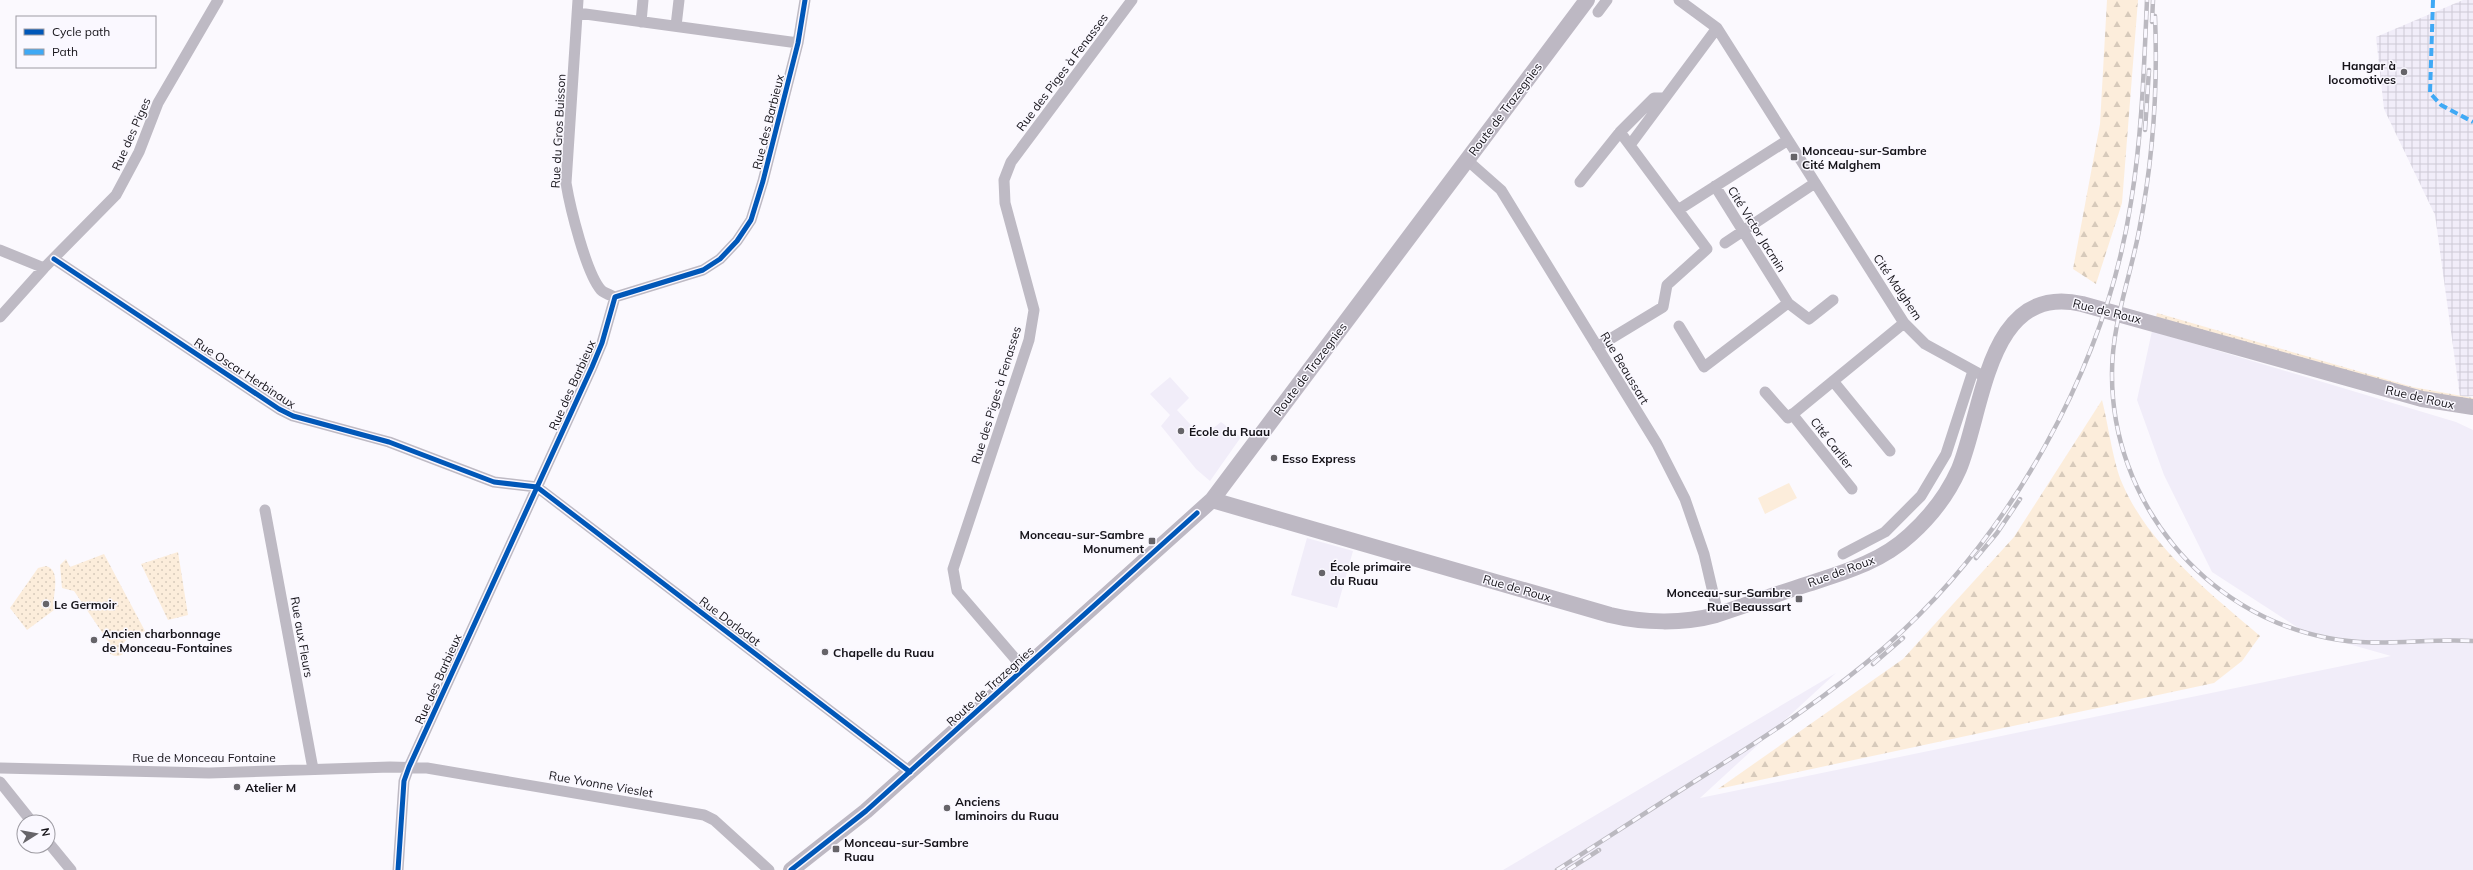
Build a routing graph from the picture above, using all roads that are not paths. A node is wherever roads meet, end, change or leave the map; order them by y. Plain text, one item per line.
1 (218, 0) edge
2 (578, 0) edge
3 (643, 0) edge
4 (679, 0) edge
5 (805, 0) edge
6 (1132, 0) edge
7 (1587, 0) edge
8 (1607, 0) edge
9 (1679, 0) edge
10 (1598, 12) dead end
11 (578, 13) junction
12 (641, 22) junction
13 (676, 26) junction
14 (1717, 28) junction
15 (798, 43) junction
16 (1665, 98) junction
17 (1620, 132) junction
18 (1788, 140) junction
19 (1630, 145) junction
20 (1467, 160) junction
21 (1580, 182) dead end
22 (1815, 183) junction
23 (1715, 186) junction
24 (1678, 210) junction
25 (1743, 230) junction
26 (1724, 243) dead end
27 (0, 250) edge
28 (54, 259) junction
29 (44, 268) junction
30 (615, 297) junction
31 (1833, 300) dead end
32 (1788, 303) junction
33 (0, 317) edge
34 (1904, 323) junction
35 (1679, 326) dead end
36 (1597, 347) junction
37 (1973, 371) junction
38 (1987, 378) junction
39 (1833, 381) junction
40 (1765, 392) dead end
41 (2473, 407) edge
42 (1792, 414) junction
43 (1890, 451) dead end
44 (537, 487) junction
45 (1852, 489) dead end
46 (1212, 500) junction
47 (265, 510) dead end
48 (1843, 554) dead end
49 (1718, 614) junction
50 (1024, 668) junction
51 (409, 767) junction
52 (0, 768) edge
53 (313, 769) junction
54 (910, 772) junction
55 (0, 782) edge
56 (26, 814) edge
57 (56, 852) edge
58 (71, 870) edge
59 (398, 870) edge
60 (769, 870) edge
61 (791, 870) edge

1 - 28 street, Rue des Piges
2 - 11 street, Rue du Gros Buisson
3 - 12 street
4 - 13 street
5 - 15 street, Rue des Barbieux
6 - 50 street, Rue des Piges à Fenasses
7 - 20 main road, Route de Trazegnies
8 - 10 street
9 - 14 street, Cité Malghem
11 - 12 street
11 - 30 street, Rue du Gros Buisson
12 - 13 street
13 - 15 street
14 - 16 street
14 - 18 street, Cité Malghem
15 - 30 street, Rue des Barbieux
16 - 17 street
16 - 19 street
17 - 19 street
17 - 21 street
18 - 22 street, Cité Malghem
18 - 23 street
19 - 24 street
20 - 36 street, Rue Beaussart
20 - 46 main road, Route de Trazegnies
22 - 25 street
22 - 34 street, Cité Malghem
23 - 24 street, Cité Victor Jacmin
23 - 25 street, Cité Victor Jacmin
24 - 36 street
25 - 26 street
25 - 32 street, Cité Victor Jacmin
27 - 29 street
28 - 29 street, Rue des Piges
28 - 44 street, Rue Oscar Herbinaux
29 - 33 street, Rue des Piges
30 - 44 street, Rue des Barbieux
31 - 32 street, Cité Victor Jacmin
32 - 35 street
34 - 37 street, Cité Malghem
34 - 39 street, Cité Carlier
36 - 49 street, Rue Beaussart
37 - 38 street, Cité Malghem
37 - 48 street, Rue de Roux
38 - 41 main road, Rue de Roux
38 - 49 main road, Rue de Roux
39 - 42 street, Cité Carlier
39 - 43 street
40 - 42 street, Cité Carlier
42 - 45 street, Cité Carlier
44 - 51 street, Rue des Barbieux
44 - 54 street, Rue Dorlodot
46 - 49 main road, Rue de Roux
46 - 50 main road, Route de Trazegnies
47 - 53 street, Rue aux Fleurs
50 - 54 main road, Route de Trazegnies
51 - 53 street, Rue de Monceau Fontaine
51 - 59 street, Rue des Barbieux
51 - 60 street, Rue Yvonne Vieslet
52 - 53 street, Rue de Monceau Fontaine
54 - 61 main road, Route de Trazegnies
55 - 56 street
57 - 58 street

